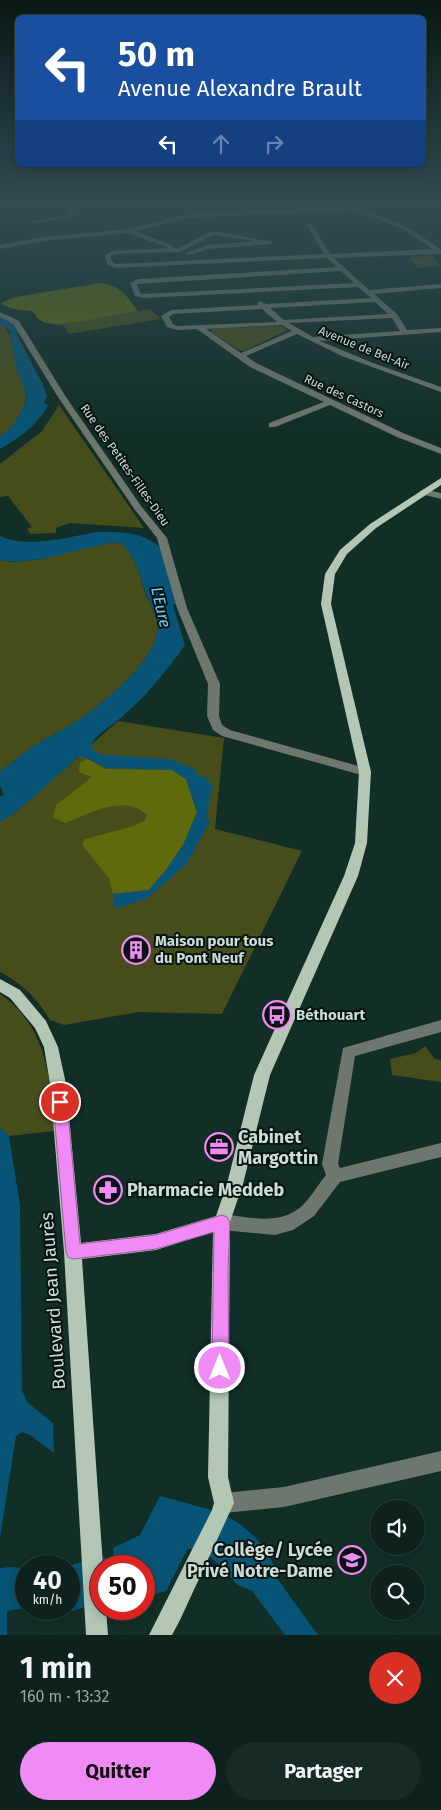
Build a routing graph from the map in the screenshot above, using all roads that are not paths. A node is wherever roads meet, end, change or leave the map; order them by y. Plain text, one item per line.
1 (235, 279) edge
2 (268, 279) edge
3 (356, 279) edge
4 (241, 283) junction
5 (362, 285) junction
6 (441, 286) edge
7 (370, 292) junction
8 (378, 300) junction
9 (263, 307) junction
10 (0, 314) edge
11 (394, 316) junction
12 (283, 323) junction
13 (200, 328) junction
14 (441, 330) edge
15 (296, 332) junction
16 (406, 333) junction
17 (310, 339) junction
18 (240, 356) junction
19 (441, 390) edge
20 (330, 402) junction
21 (272, 425) dead end
22 (441, 451) edge
23 (441, 481) edge
24 (424, 492) junction
25 (441, 496) edge
26 (365, 772) junction
27 (0, 985) edge
28 (441, 1026) edge
29 (441, 1150) edge
30 (335, 1176) junction
31 (222, 1222) junction
32 (73, 1252) junction
33 (441, 1461) edge
34 (222, 1509) junction
35 (96, 1628) edge
36 (160, 1635) edge

1 - 4 street, Avenue de Bel-Air
2 - 4 street
3 - 5 street
4 - 4 street
4 - 5 street
4 - 9 street, Avenue de Bel-Air
5 - 7 street
6 - 7 street
7 - 8 street
8 - 9 street
8 - 11 street
9 - 12 street, Avenue de Bel-Air
9 - 13 street
10 - 26 street, Rue des Petites-Filles-Dieu
11 - 12 street
11 - 16 street
12 - 13 street
12 - 15 street, Avenue de Bel-Air
13 - 18 street, Rue des Castors
14 - 16 street
15 - 17 street, Avenue de Bel-Air
15 - 18 street
16 - 17 street
17 - 19 street, Avenue de Bel-Air
18 - 20 street, Rue des Castors
20 - 21 street
20 - 22 street, Rue des Castors
23 - 24 main road
24 - 25 street
24 - 26 main road
26 - 31 main road
27 - 32 main road, Boulevard Jean Jaurès
28 - 30 street
29 - 30 street
30 - 31 street
31 - 32 main road
31 - 34 main road
32 - 35 main road, Boulevard Jean Jaurès
33 - 34 street
34 - 36 main road

